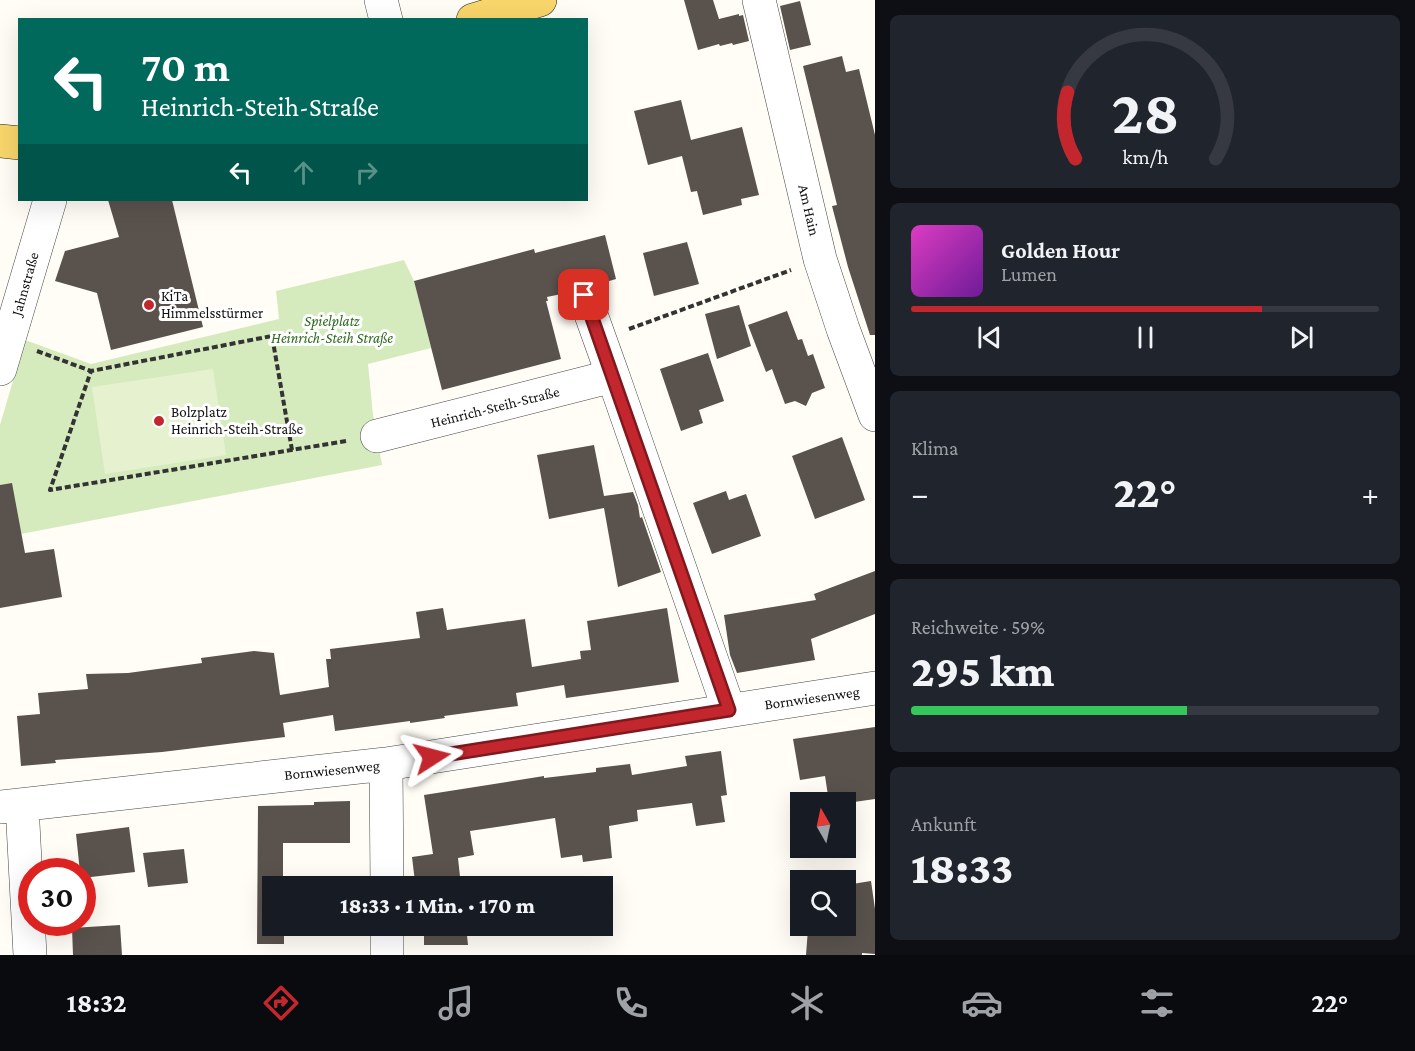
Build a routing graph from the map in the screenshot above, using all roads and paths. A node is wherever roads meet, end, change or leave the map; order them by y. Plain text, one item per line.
1 (381, 0) edge
2 (540, 0) edge
3 (759, 0) edge
4 (386, 18) edge
5 (480, 18) edge
6 (0, 141) edge
7 (18, 143) edge
8 (50, 201) edge
9 (820, 259) junction
10 (584, 295) dead end
11 (624, 330) dead end
12 (4, 355) edge
13 (91, 371) junction
14 (613, 376) junction
15 (875, 415) edge
16 (377, 436) joint
17 (292, 450) junction
18 (875, 688) edge
19 (729, 710) junction
20 (386, 764) junction
21 (11, 806) edge
22 (387, 876) edge
23 (387, 936) edge
24 (30, 955) edge
25 (387, 955) edge

1 - 4 street
2 - 5 main road
3 - 9 street, Am Hain
6 - 7 main road
8 - 12 street, Jahnstraße
9 - 11 path
9 - 15 street, Am Hain
10 - 14 street
12 - 13 path
13 - 17 path
13 - 17 path
14 - 16 street, Heinrich-Steih-Straße
14 - 19 street
16 - 17 path
18 - 19 street, Bornwiesenweg
19 - 20 street, Bornwiesenweg
20 - 21 street, Bornwiesenweg
20 - 22 street
21 - 24 street
23 - 25 street

